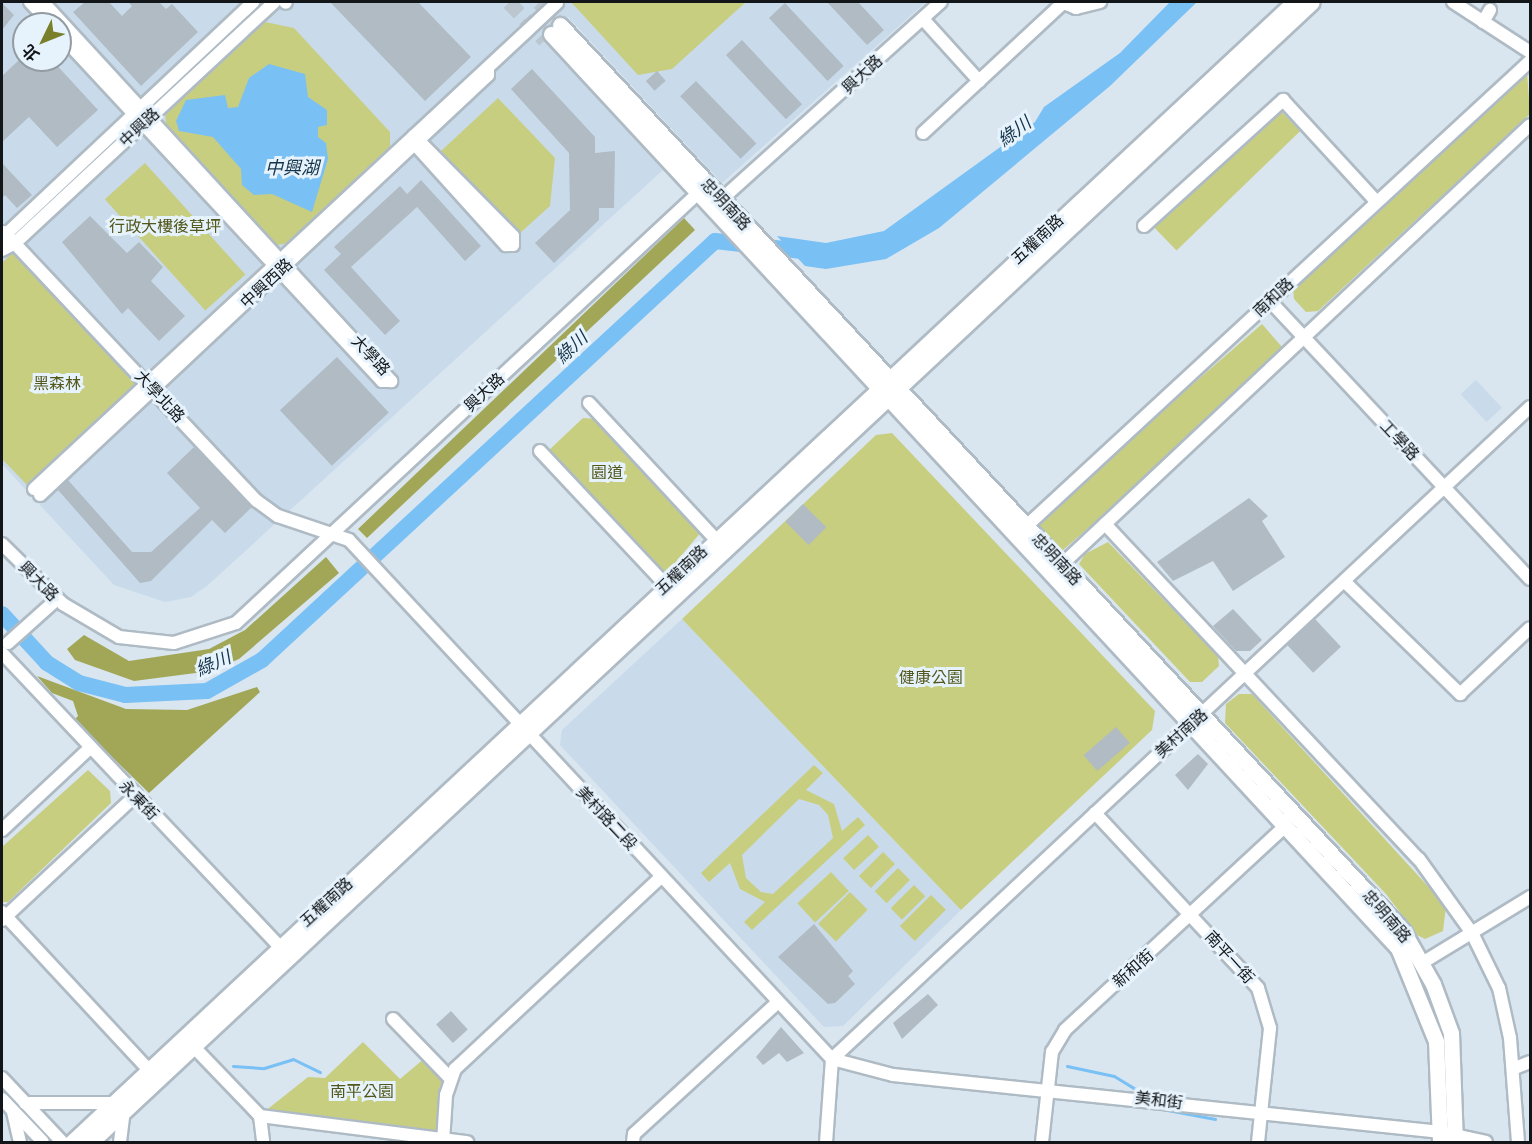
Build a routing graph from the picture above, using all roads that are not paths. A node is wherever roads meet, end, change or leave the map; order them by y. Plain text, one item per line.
1 (44, 2) edge
2 (254, 2) edge
3 (282, 2) edge
4 (941, 2) edge
5 (1100, 2) edge
6 (1294, 2) edge
7 (1312, 2) edge
8 (1453, 2) edge
9 (557, 3) edge
10 (1490, 10) dead end
11 (923, 19) junction
12 (1483, 22) junction
13 (72, 46) edge
14 (1530, 52) edge
15 (1530, 61) edge
16 (980, 81) junction
17 (137, 110) junction
18 (147, 120) junction
19 (1529, 130) edge
20 (923, 133) dead end
21 (412, 137) junction
22 (697, 194) junction
23 (1376, 201) junction
24 (722, 205) junction
25 (1144, 226) dead end
26 (3, 235) edge
27 (15, 243) junction
28 (2, 250) edge
29 (280, 263) junction
30 (1269, 300) junction
31 (1302, 335) junction
32 (151, 385) junction
33 (887, 387) junction
34 (589, 403) dead end
35 (1530, 407) edge
36 (540, 451) dead end
37 (1444, 488) junction
38 (37, 492) dead end
39 (1105, 524) junction
40 (1022, 531) junction
41 (333, 532) junction
42 (720, 543) junction
43 (2, 544) edge
44 (1058, 569) junction
45 (1530, 579) edge
46 (1345, 582) junction
47 (666, 585) junction
48 (57, 599) junction
49 (1530, 628) edge
50 (5, 648) edge
51 (1246, 674) junction
52 (1197, 719) junction
53 (521, 727) junction
54 (90, 748) junction
55 (135, 796) junction
56 (1095, 813) junction
57 (1286, 825) junction
58 (2, 830) edge
59 (662, 877) junction
60 (1530, 897) edge
61 (1192, 915) junction
62 (3, 916) edge
63 (1472, 933) junction
64 (278, 945) junction
65 (1422, 963) junction
66 (778, 1002) junction
67 (393, 1019) dead end
68 (192, 1045) junction
69 (832, 1059) junction
70 (1530, 1062) edge
71 (147, 1068) junction
72 (1515, 1068) junction
73 (449, 1077) junction
74 (2, 1078) edge
75 (1047, 1089) junction
76 (2, 1099) edge
77 (25, 1102) junction
78 (117, 1106) junction
79 (13, 1112) junction
80 (1262, 1112) junction
81 (260, 1116) junction
82 (1448, 1138) edge
83 (443, 1142) edge
84 (20, 1143) edge
85 (43, 1143) edge
86 (62, 1143) edge
87 (72, 1143) edge
88 (91, 1143) edge
89 (120, 1143) edge
90 (263, 1143) edge
91 (467, 1143) edge
92 (633, 1143) edge
93 (818, 1143) edge
94 (826, 1143) edge
95 (1042, 1143) edge
96 (1258, 1143) edge
97 (1486, 1143) edge
98 (1518, 1143) edge

1 - 17 street, 大學路
2 - 17 street, 中興路
3 - 18 street, 中興路
4 - 11 street, 興大路
5 - 16 street
6 - 33 main road, 五權南路
7 - 33 main road, 五權南路
8 - 12 street
9 - 21 street, 中興西路
10 - 12 street
11 - 16 street
11 - 24 street, 興大路
12 - 14 street
13 - 17 street, 大學路
15 - 23 street, 南和路
16 - 20 street
17 - 18 street, 大學路
17 - 26 street, 中興路
18 - 27 street, 中興路
18 - 29 street, 大學路
19 - 31 street
21 - 21 street
21 - 29 street, 中興西路
22 - 24 main road, 忠明南路
22 - 24 main road, 忠明南路
22 - 41 street, 興大路
23 - 25 street
23 - 30 street, 南和路
24 - 33 main road, 忠明南路
24 - 33 main road, 忠明南路
26 - 27 street, 大學北路
27 - 28 street, 中興路
27 - 32 street, 大學北路
29 - 29 street, 大學路
29 - 32 street, 中興西路
30 - 31 street, 工學路
30 - 40 street, 南和路
31 - 37 street, 工學路
31 - 39 street
32 - 38 street, 中興西路
32 - 41 street, 大學北路
33 - 40 main road, 忠明南路
33 - 42 main road, 五權南路
34 - 42 street
35 - 37 street, 美村南路
36 - 47 street
37 - 45 street, 工學路
37 - 46 street, 美村南路
39 - 44 street
39 - 51 street
40 - 44 main road, 忠明南路
41 - 48 street, 興大路
41 - 53 street, 美村路二段
42 - 47 main road, 五權南路
42 - 53 main road, 五權南路
43 - 48 street, 興大路
44 - 52 main road, 忠明南路
46 - 49 street
46 - 51 street, 美村南路
47 - 53 main road, 五權南路
48 - 50 street
50 - 54 street, 永東街
51 - 52 street, 美村南路
51 - 63 street
52 - 56 street, 美村南路
52 - 57 main road, 忠明南路
52 - 65 main road, 忠明南路
53 - 59 street, 美村路二段
53 - 64 main road, 五權南路
53 - 68 main road, 五權南路
54 - 55 street, 永東街
54 - 58 street
55 - 62 street
55 - 64 street, 永東街
56 - 61 street, 南平一街
56 - 69 street, 美村南路
57 - 61 street, 新和街
57 - 82 main road, 忠明南路
59 - 66 street, 美村路二段
59 - 73 street
60 - 63 street
61 - 75 street, 新和街
61 - 80 street, 南平一街
62 - 71 street
63 - 65 street
63 - 72 street
64 - 71 main road, 五權南路
65 - 82 main road, 忠明南路
66 - 69 street, 美村路二段
66 - 92 street
67 - 73 street
68 - 78 main road, 五權南路
68 - 81 street
69 - 75 street, 美和街
69 - 93 street
69 - 94 street
70 - 72 street
71 - 78 main road, 五權南路
72 - 98 street
73 - 83 street
74 - 77 street
75 - 80 street, 美和街
75 - 95 street, 新和街
76 - 79 street
77 - 78 street
77 - 86 street
78 - 87 main road, 五權南路
78 - 88 main road, 五權南路
78 - 89 street
79 - 84 street
79 - 85 street
80 - 82 street, 美和街
80 - 96 street, 南平一街
81 - 83 street
81 - 90 street
82 - 97 street, 美和街
83 - 91 street

